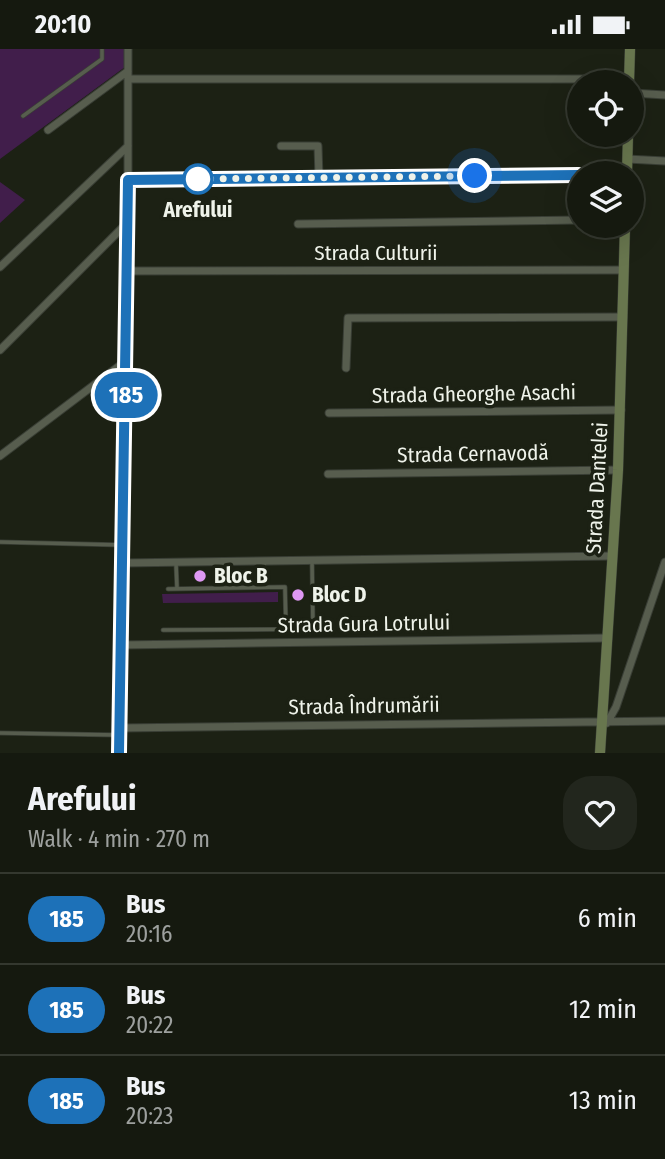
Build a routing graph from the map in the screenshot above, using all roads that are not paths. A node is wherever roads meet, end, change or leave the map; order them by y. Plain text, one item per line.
1 (102, 49) edge
2 (128, 49) edge
3 (630, 49) edge
4 (629, 70) edge
5 (128, 75) junction
6 (567, 80) edge
7 (644, 94) edge
8 (665, 95) edge
9 (23, 116) dead end
10 (48, 130) dead end
11 (128, 146) junction
12 (281, 146) dead end
13 (628, 147) edge
14 (627, 159) joint
15 (665, 161) edge
16 (567, 174) edge
17 (319, 178) junction
18 (128, 180) junction
19 (567, 220) edge
20 (128, 221) junction
21 (298, 224) dead end
22 (625, 238) edge
23 (0, 267) edge
24 (624, 270) junction
25 (128, 271) junction
26 (623, 317) junction
27 (0, 350) edge
28 (127, 360) junction
29 (346, 368) dead end
30 (621, 409) junction
31 (329, 413) dead end
32 (0, 456) edge
33 (618, 470) junction
34 (328, 474) dead end
35 (0, 542) edge
36 (123, 545) junction
37 (612, 556) junction
38 (312, 560) junction
39 (264, 561) junction
40 (176, 562) junction
41 (665, 562) edge
42 (123, 563) junction
43 (264, 587) junction
44 (168, 589) dead end
45 (177, 589) junction
46 (286, 629) junction
47 (163, 631) dead end
48 (608, 638) junction
49 (121, 645) junction
50 (665, 721) edge
51 (605, 723) junction
52 (120, 731) junction
53 (0, 733) edge
54 (119, 753) edge
55 (600, 753) edge

1 - 9 lane
2 - 5 street
3 - 4 street
5 - 6 street
5 - 10 street
5 - 11 street
7 - 8 street
11 - 18 street
11 - 23 street
12 - 17 street
13 - 14 street
14 - 15 street
16 - 17 street
17 - 18 street
18 - 20 street
19 - 21 street
20 - 25 street
20 - 27 street
22 - 24 street, Strada Dantelei
24 - 25 street, Strada Culturii
24 - 26 street, Strada Dantelei
25 - 28 street
26 - 29 street
26 - 30 street, Strada Dantelei
28 - 32 street
28 - 36 street
30 - 31 street, Strada Gheorghe Asachi
30 - 33 street, Strada Dantelei
33 - 34 street, Strada Cernavodă
33 - 37 street, Strada Dantelei
35 - 36 lane
36 - 42 street
37 - 38 street
37 - 48 street, Strada Dantelei
38 - 39 street
38 - 46 lane
39 - 40 street
39 - 43 lane
40 - 42 street
40 - 45 lane
41 - 51 street
42 - 49 street
43 - 45 lane
43 - 46 lane
44 - 45 lane
46 - 47 lane
48 - 49 street, Strada Gura Lotrului
48 - 51 street, Strada Dantelei
49 - 52 street
50 - 51 street, Strada Îndrumării
51 - 52 street, Strada Îndrumării
51 - 55 street, Strada Dantelei
52 - 53 lane
52 - 54 street

